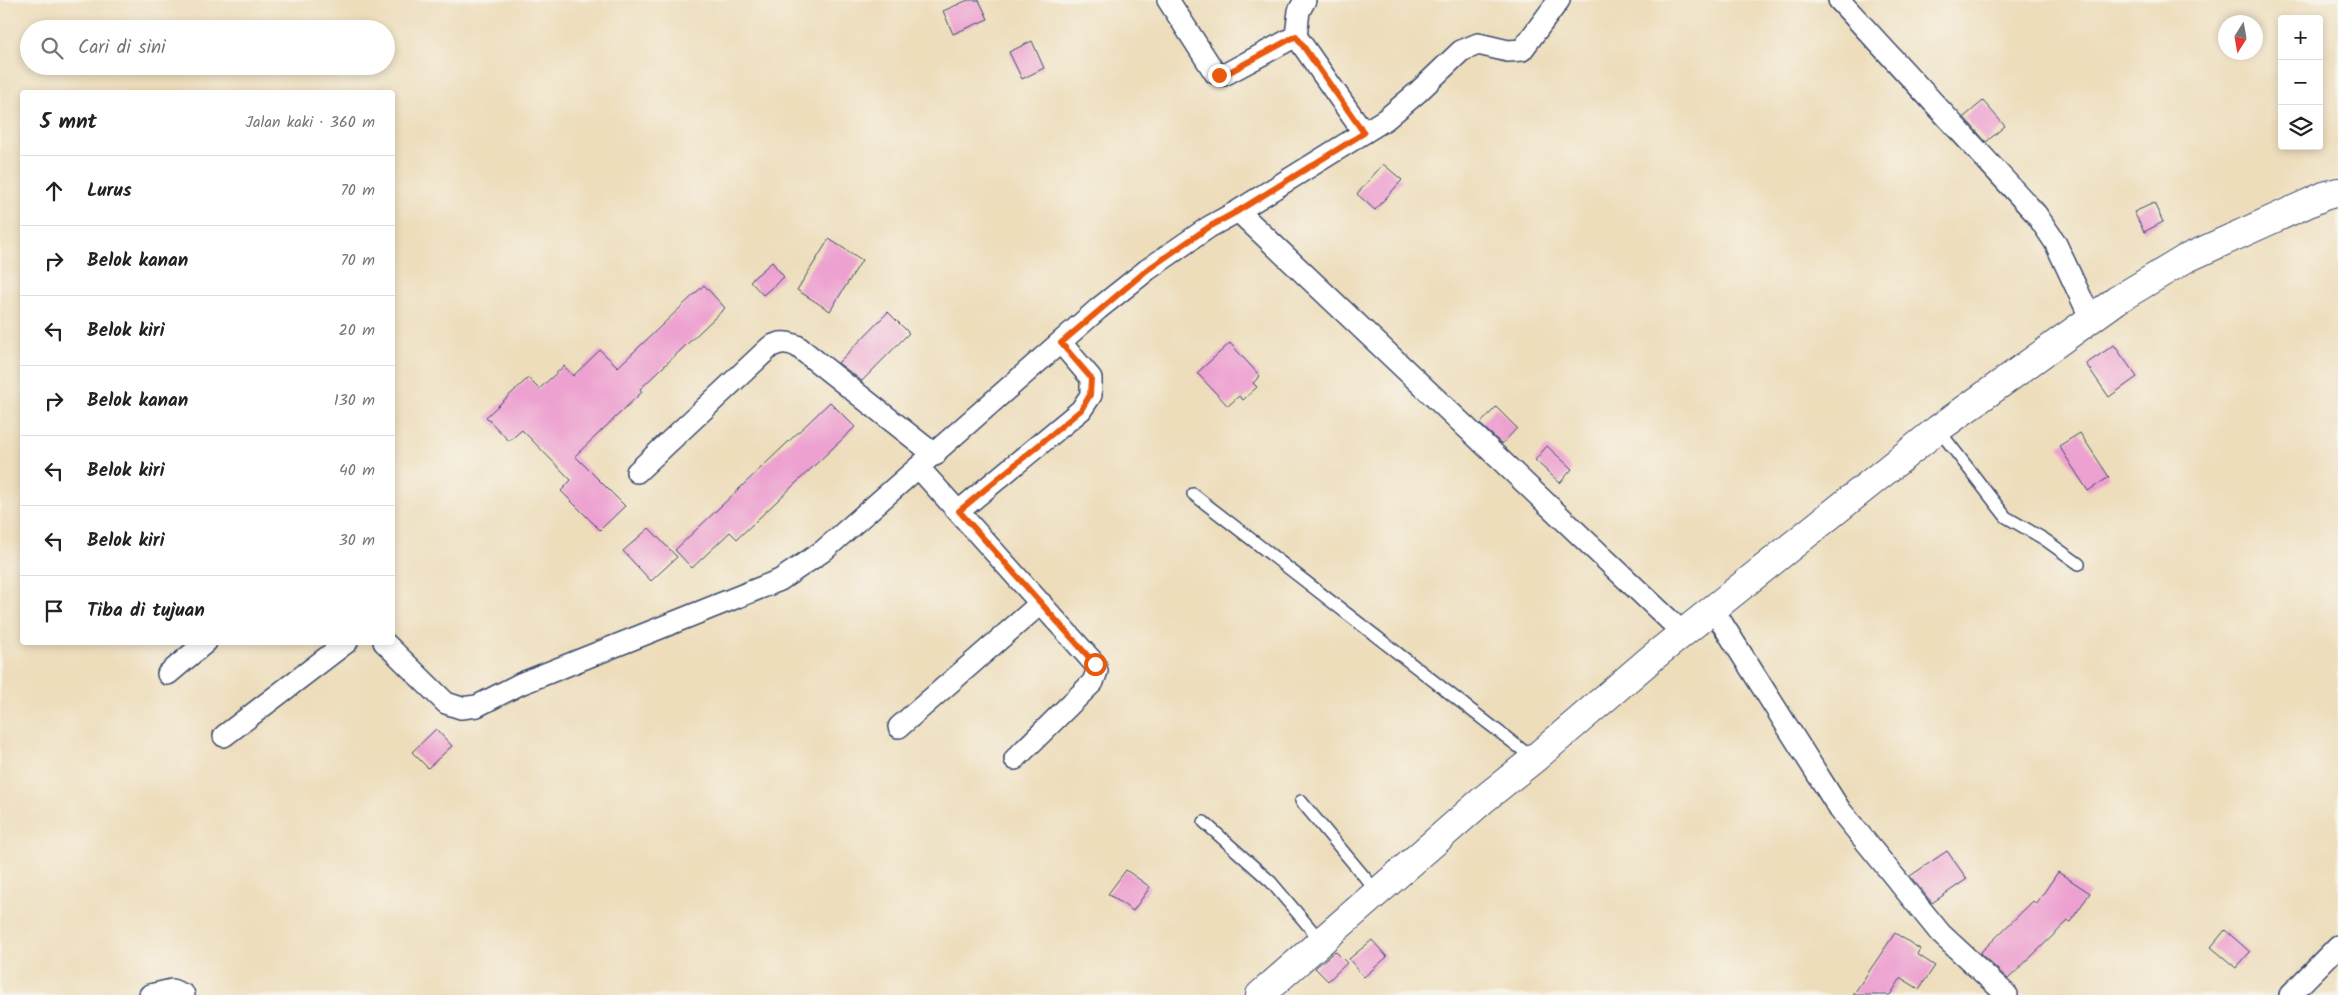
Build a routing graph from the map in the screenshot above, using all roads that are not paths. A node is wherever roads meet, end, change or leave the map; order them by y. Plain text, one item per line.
1 (1168, 0) edge
2 (1304, 0) edge
3 (1559, 0) edge
4 (1839, 0) edge
5 (1296, 36) junction
6 (1364, 133) junction
7 (2338, 192) edge
8 (1238, 211) junction
9 (2091, 319) junction
10 (1061, 343) junction
11 (1938, 429) junction
12 (927, 461) junction
13 (637, 472) dead end
14 (1193, 494) dead end
15 (959, 511) junction
16 (2079, 564) dead end
17 (1041, 603) junction
18 (1713, 609) junction
19 (1683, 633) junction
20 (202, 645) edge
21 (343, 645) edge
22 (387, 645) edge
23 (168, 674) dead end
24 (898, 727) dead end
25 (224, 736) dead end
26 (1015, 759) dead end
27 (1534, 759) junction
28 (1301, 801) dead end
29 (1204, 822) dead end
30 (1378, 893) junction
31 (1322, 943) junction
32 (2338, 946) edge
33 (150, 995) edge
34 (184, 995) edge
35 (1260, 995) edge
36 (2007, 995) edge
37 (2290, 995) edge

1 - 5 street
2 - 5 street
3 - 6 street
4 - 9 street
5 - 6 street
6 - 8 street
7 - 9 main road
8 - 10 street
8 - 19 street
9 - 11 main road
10 - 12 street
10 - 15 street
11 - 16 lane
11 - 18 main road
12 - 13 street
12 - 15 street
12 - 22 street
14 - 27 lane
15 - 17 street
17 - 24 street
17 - 26 street
18 - 19 main road
18 - 36 street
19 - 27 main road
20 - 23 street
21 - 25 street
27 - 30 main road
28 - 30 lane
29 - 31 lane
30 - 31 main road
31 - 35 main road
32 - 37 street
33 - 34 street

